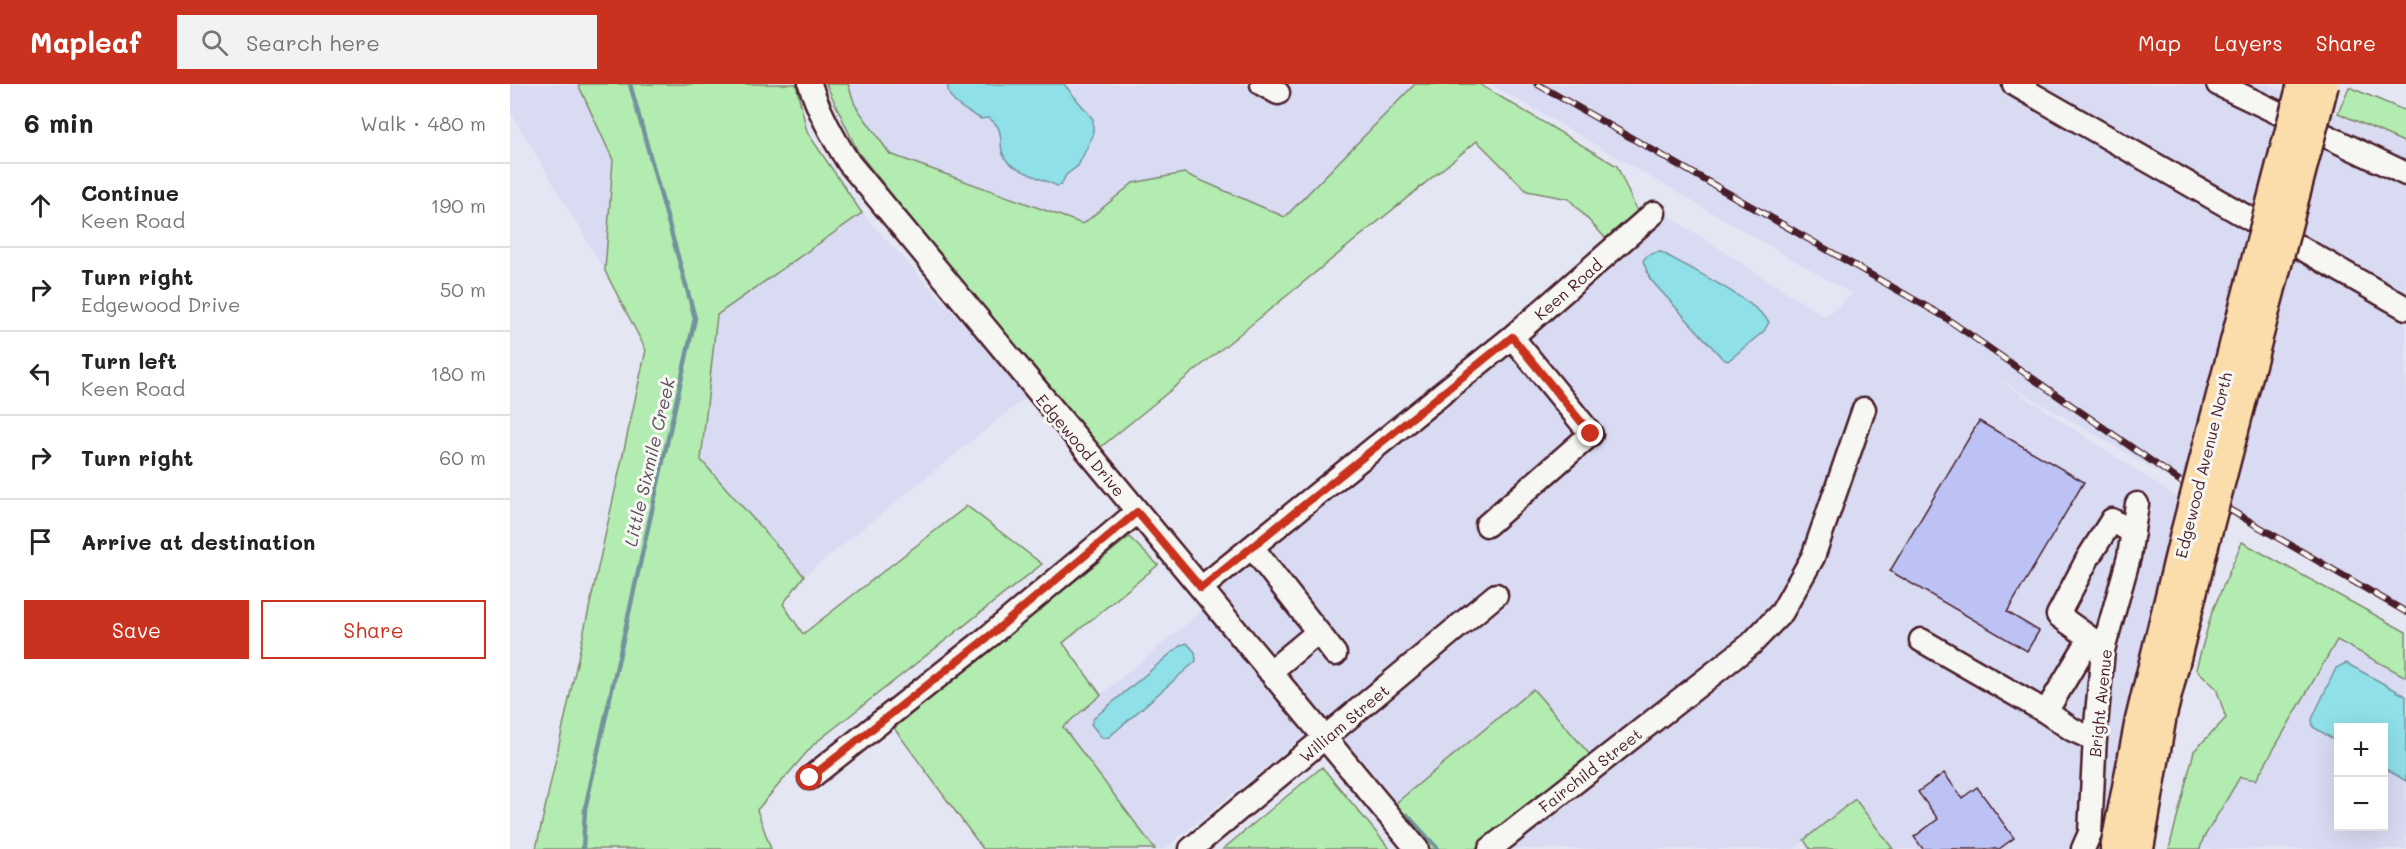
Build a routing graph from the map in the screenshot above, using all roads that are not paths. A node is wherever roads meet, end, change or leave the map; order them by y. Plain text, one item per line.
1 (810, 84) edge
2 (2014, 84) edge
3 (2218, 84) edge
4 (2302, 84) edge
5 (2324, 84) edge
6 (2406, 174) edge
7 (1654, 213) dead end
8 (2406, 308) edge
9 (1512, 337) junction
10 (1864, 409) dead end
11 (2137, 504) dead end
12 (1137, 512) junction
13 (1487, 525) dead end
14 (2133, 533) junction
15 (2194, 539) junction
16 (1252, 546) junction
17 (1201, 588) junction
18 (1496, 596) dead end
19 (1318, 632) junction
20 (1921, 640) dead end
21 (2097, 642) junction
22 (1335, 654) dead end
23 (1270, 672) junction
24 (2046, 712) junction
25 (1325, 739) junction
26 (2095, 740) junction
27 (810, 778) dead end
28 (2087, 841) edge
29 (1191, 849) edge
30 (1417, 849) edge
31 (1490, 849) edge
32 (2115, 849) edge
33 (2139, 849) edge

1 - 12 street, Edgewood Drive
2 - 8 street
3 - 6 street
4 - 15 main road, Edgewood Avenue North, bridge
5 - 15 main road, Edgewood Avenue North, bridge
7 - 9 street, Keen Road
9 - 13 street
9 - 16 street, Keen Road
10 - 31 street, Fairchild Street
11 - 14 street, Bright Avenue
12 - 17 street, Edgewood Drive
12 - 27 street
14 - 21 street, Bright Avenue
14 - 21 street
15 - 32 main road, Edgewood Avenue North
15 - 33 main road, Edgewood Avenue North
16 - 17 street, Keen Road
16 - 19 street
17 - 23 street, Edgewood Drive
18 - 25 street, William Street
19 - 22 street
19 - 23 street
20 - 24 street
21 - 24 street
21 - 26 street, Bright Avenue
23 - 25 street, Edgewood Drive
24 - 26 street
25 - 29 street, William Street
25 - 30 street, Edgewood Drive
26 - 28 street, Bright Avenue

